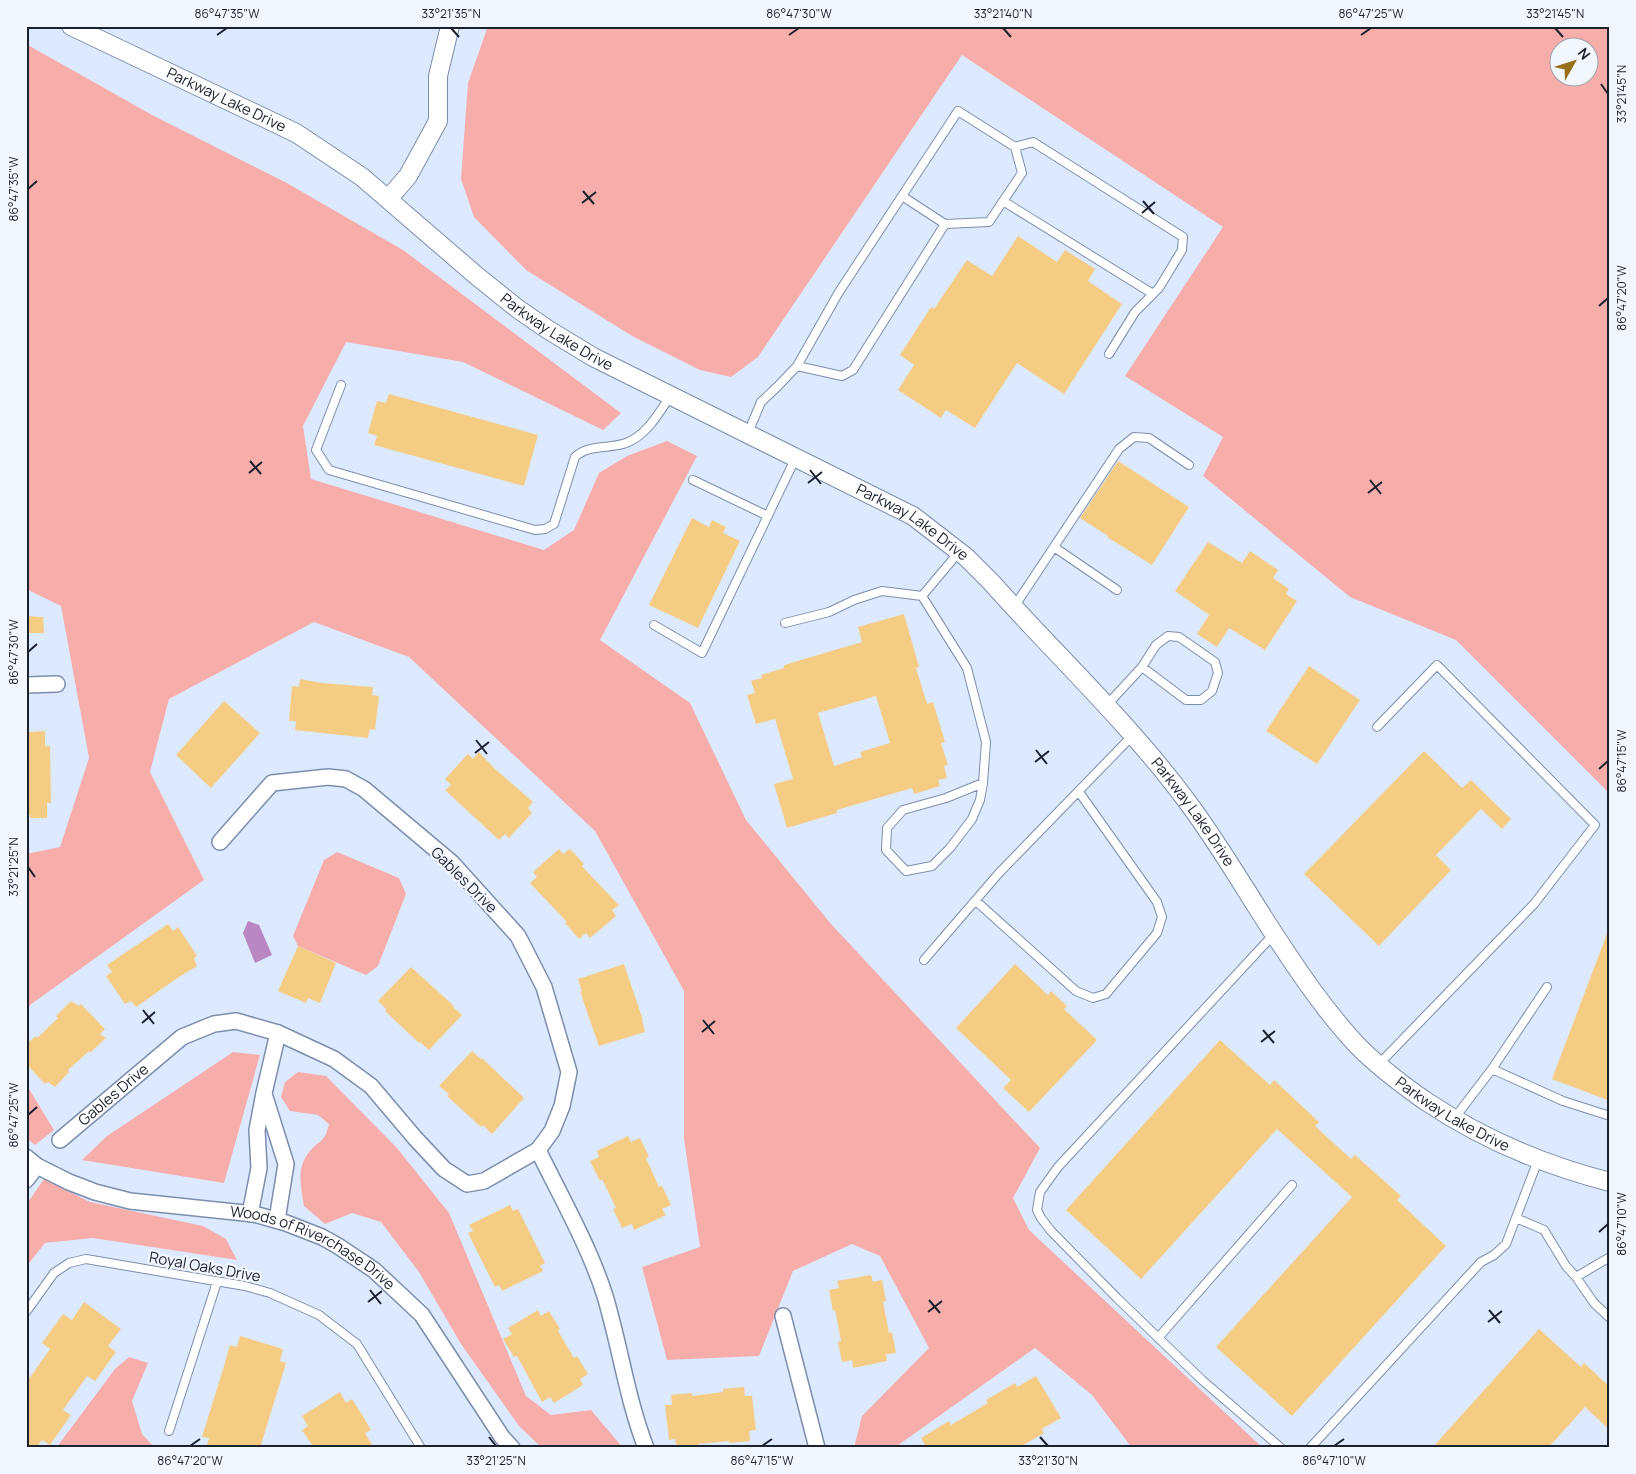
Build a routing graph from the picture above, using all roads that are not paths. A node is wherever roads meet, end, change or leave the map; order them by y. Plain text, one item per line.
1 (71, 26) edge
2 (450, 26) edge
3 (1014, 147) junction
4 (902, 196) junction
5 (388, 198) junction
6 (1003, 201) junction
7 (946, 224) junction
8 (1153, 294) junction
9 (1109, 354) dead end
10 (797, 366) junction
11 (341, 385) dead end
12 (671, 395) junction
13 (748, 433) junction
14 (796, 457) junction
15 (1189, 465) dead end
16 (693, 480) dead end
17 (768, 516) junction
18 (1054, 547) junction
19 (959, 552) junction
20 (1116, 590) dead end
21 (922, 596) junction
22 (1014, 607) junction
23 (785, 623) dead end
24 (654, 625) dead end
25 (1142, 667) junction
26 (26, 684) edge
27 (57, 684) dead end
28 (1106, 706) junction
29 (1377, 726) dead end
30 (1133, 735) junction
31 (983, 783) junction
32 (1079, 792) junction
33 (220, 842) dead end
34 (976, 900) junction
35 (1274, 934) junction
36 (924, 960) dead end
37 (1547, 987) dead end
38 (278, 1033) junction
39 (1378, 1065) junction
40 (1492, 1069) junction
41 (264, 1093) junction
42 (1610, 1116) edge
43 (1453, 1120) junction
44 (60, 1140) dead end
45 (538, 1150) junction
46 (1538, 1160) junction
47 (32, 1161) edge
48 (26, 1180) edge
49 (1610, 1182) edge
50 (1292, 1185) dead end
51 (250, 1214) junction
52 (1516, 1218) junction
53 (277, 1220) junction
54 (1610, 1257) edge
55 (1576, 1276) junction
56 (217, 1282) junction
57 (26, 1312) edge
58 (783, 1316) dead end
59 (1610, 1318) edge
60 (1158, 1338) junction
61 (170, 1431) dead end
62 (421, 1448) edge
63 (512, 1448) edge
64 (646, 1448) edge
65 (817, 1448) edge
66 (1281, 1448) edge
67 (1310, 1448) edge

1 - 5 street, Parkway Lake Drive
2 - 5 street
3 - 4 lane
3 - 6 lane
3 - 8 lane
4 - 7 lane
4 - 10 lane
5 - 12 street, Parkway Lake Drive
6 - 7 lane
6 - 8 lane
7 - 10 lane
8 - 9 lane
10 - 13 lane
11 - 12 lane
12 - 13 street, Parkway Lake Drive
13 - 14 street, Parkway Lake Drive
14 - 17 lane
14 - 19 street, Parkway Lake Drive
15 - 18 lane
16 - 17 lane
17 - 24 lane
18 - 20 lane
18 - 22 lane
19 - 21 lane
19 - 22 street, Parkway Lake Drive
21 - 23 lane
21 - 31 lane
22 - 28 street, Parkway Lake Drive
25 - 25 lane
25 - 28 lane
26 - 27 street
28 - 30 street, Parkway Lake Drive
29 - 39 lane
30 - 32 lane
30 - 35 street, Parkway Lake Drive
31 - 31 lane
32 - 34 lane
32 - 34 lane
33 - 45 street, Gables Drive
34 - 36 lane
35 - 39 street, Parkway Lake Drive
35 - 60 lane
37 - 40 lane
38 - 41 street
38 - 44 street, Gables Drive
38 - 45 street, Gables Drive
39 - 43 street, Parkway Lake Drive
40 - 42 lane
40 - 43 lane
41 - 51 street
41 - 53 street
43 - 46 street, Parkway Lake Drive
45 - 64 street
46 - 49 street, Parkway Lake Drive
46 - 52 lane
47 - 48 street
47 - 51 street, Woods of Riverchase Drive
50 - 60 lane
51 - 53 street, Woods of Riverchase Drive
52 - 55 lane
52 - 67 lane
53 - 63 street, Woods of Riverchase Drive
54 - 55 lane
55 - 59 lane
56 - 57 lane, Royal Oaks Drive
56 - 61 lane
56 - 62 lane, Royal Oaks Drive
58 - 65 street
60 - 66 lane

